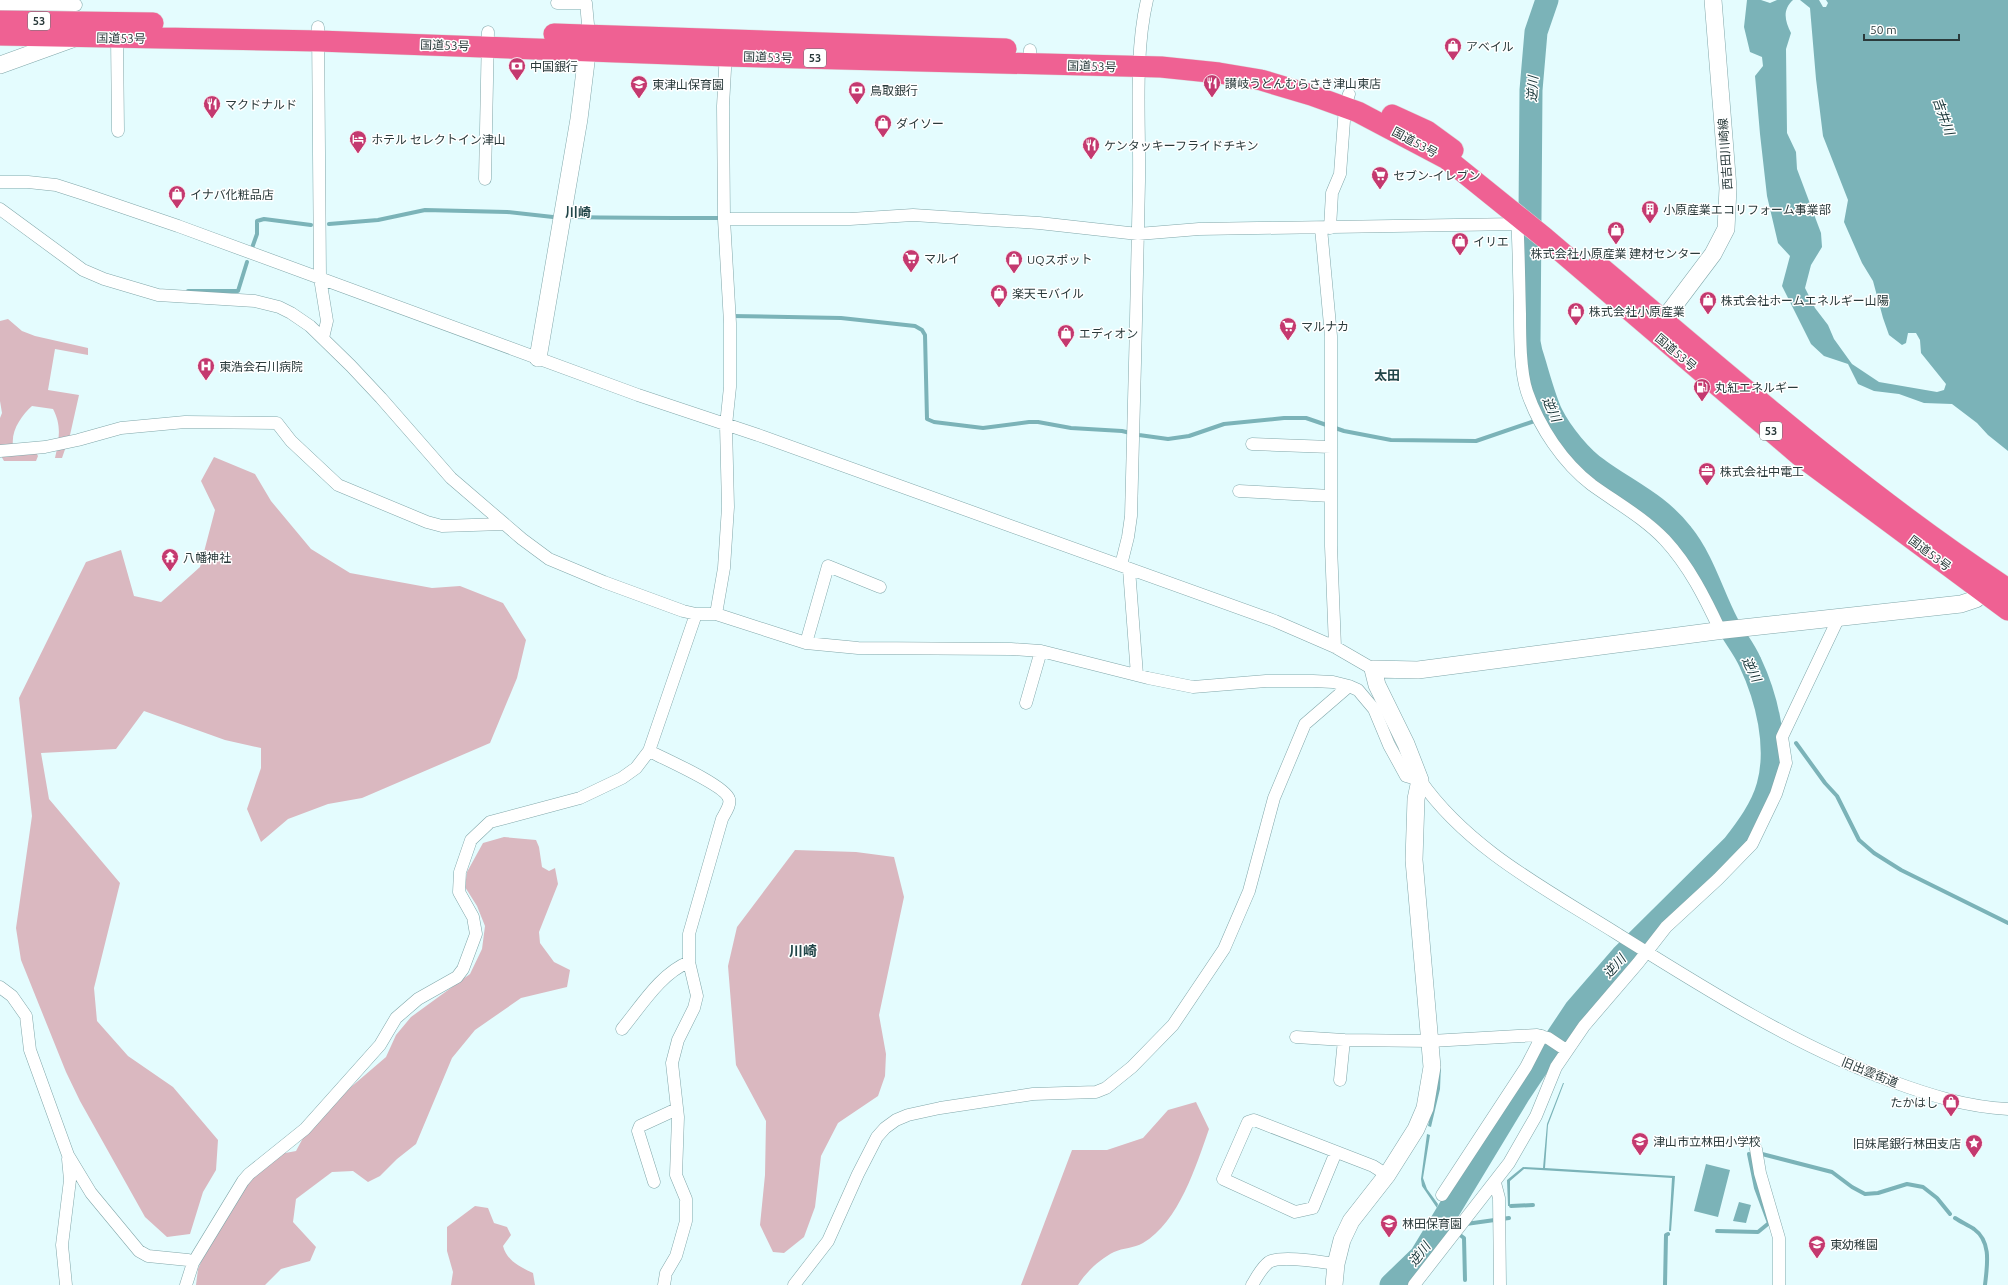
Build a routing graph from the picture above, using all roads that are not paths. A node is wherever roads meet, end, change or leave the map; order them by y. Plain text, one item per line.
1 (1147, 0) edge
2 (1713, 0) edge
3 (556, 3) dead end
4 (0, 4) edge
5 (76, 16) edge
6 (0, 21) edge
7 (318, 34) junction
8 (0, 35) edge
9 (117, 38) junction
10 (487, 39) junction
11 (588, 42) junction
12 (726, 48) junction
13 (1141, 60) junction
14 (0, 65) edge
15 (1347, 101) junction
16 (118, 131) dead end
17 (485, 179) dead end
18 (0, 182) edge
19 (0, 209) edge
20 (1517, 212) junction
21 (724, 219) junction
22 (1325, 228) junction
23 (1138, 234) junction
24 (320, 278) junction
25 (1659, 326) junction
26 (323, 338) junction
27 (538, 358) junction
28 (726, 425) junction
29 (1252, 444) dead end
30 (1331, 447) junction
31 (0, 451) edge
32 (1239, 491) dead end
33 (1331, 496) junction
34 (503, 524) junction
35 (1125, 567) junction
36 (880, 587) dead end
37 (1995, 587) edge
38 (2008, 610) edge
39 (696, 614) junction
40 (716, 614) junction
41 (1839, 617) junction
42 (1722, 630) junction
43 (806, 643) junction
44 (1335, 646) junction
45 (1041, 651) junction
46 (1372, 669) junction
47 (1137, 675) junction
48 (1349, 686) junction
49 (1026, 703) dead end
50 (649, 751) junction
51 (1420, 780) junction
52 (1644, 950) junction
53 (689, 962) junction
54 (0, 987) edge
55 (622, 1029) dead end
56 (1296, 1037) dead end
57 (1344, 1040) junction
58 (1431, 1041) junction
59 (1553, 1042) junction
60 (1340, 1080) dead end
61 (677, 1108) junction
62 (2008, 1109) edge
63 (1756, 1150) dead end
64 (1336, 1152) junction
65 (68, 1155) junction
66 (1387, 1175) junction
67 (654, 1182) dead end
68 (1495, 1184) junction
69 (1442, 1195) dead end
70 (193, 1264) junction
71 (1336, 1264) junction
72 (1334, 1283) edge
73 (66, 1285) edge
74 (186, 1285) edge
75 (664, 1285) edge
76 (794, 1285) edge
77 (1252, 1285) edge
78 (1414, 1285) edge
79 (1500, 1285) edge
80 (1779, 1285) edge

1 - 13 street
2 - 25 street, 西吉田川崎線
3 - 11 street
4 - 5 street
5 - 6 highway, 国道53号 / 53
5 - 7 highway, 国道53号 / 53
5 - 8 highway, 国道53号 / 53
5 - 9 highway, 国道53号 / 53
5 - 14 street
7 - 9 highway, 国道53号 / 53
7 - 10 highway, 国道53号 / 53
7 - 24 street
9 - 16 street
10 - 11 highway, 国道53号 / 53
10 - 17 street
11 - 12 highway, 国道53号 / 53
11 - 27 street
12 - 13 highway, 国道53号 / 53
12 - 21 street
13 - 15 highway, 国道53号 / 53
13 - 23 street
15 - 20 highway, 国道53号 / 53
15 - 22 street
18 - 24 street
19 - 26 street
20 - 22 street
20 - 25 highway, 国道53号 / 53
20 - 42 street
21 - 23 street
21 - 28 street
22 - 23 street
22 - 30 street
23 - 35 street
24 - 26 street
24 - 27 street
25 - 37 highway, 国道53号 / 53
26 - 34 street
27 - 28 street
28 - 35 street
28 - 40 street
29 - 30 street
30 - 33 street
31 - 34 street
32 - 33 street
33 - 44 street
34 - 39 street
35 - 44 street
35 - 47 street
36 - 43 street
37 - 38 highway, 国道53号 / 53
37 - 41 street
39 - 40 street
39 - 50 street
40 - 43 street
41 - 42 street
41 - 52 street
42 - 46 street
43 - 45 street
44 - 46 street
45 - 47 street
45 - 49 street
46 - 51 street
47 - 48 street
48 - 51 street
48 - 76 street
50 - 53 street
50 - 70 street
51 - 52 street, 旧出雲街道
51 - 58 street
52 - 59 street
52 - 62 street, 旧出雲街道
53 - 55 street
53 - 61 street
54 - 65 street
56 - 57 street
57 - 58 street
57 - 60 street
58 - 59 street
58 - 66 street
59 - 68 street
59 - 69 street
61 - 67 street
61 - 75 street
63 - 80 street
64 - 64 street
64 - 66 street
65 - 70 street
65 - 73 street
66 - 71 street
68 - 78 street
68 - 79 street
70 - 74 street
71 - 72 street
71 - 77 street

